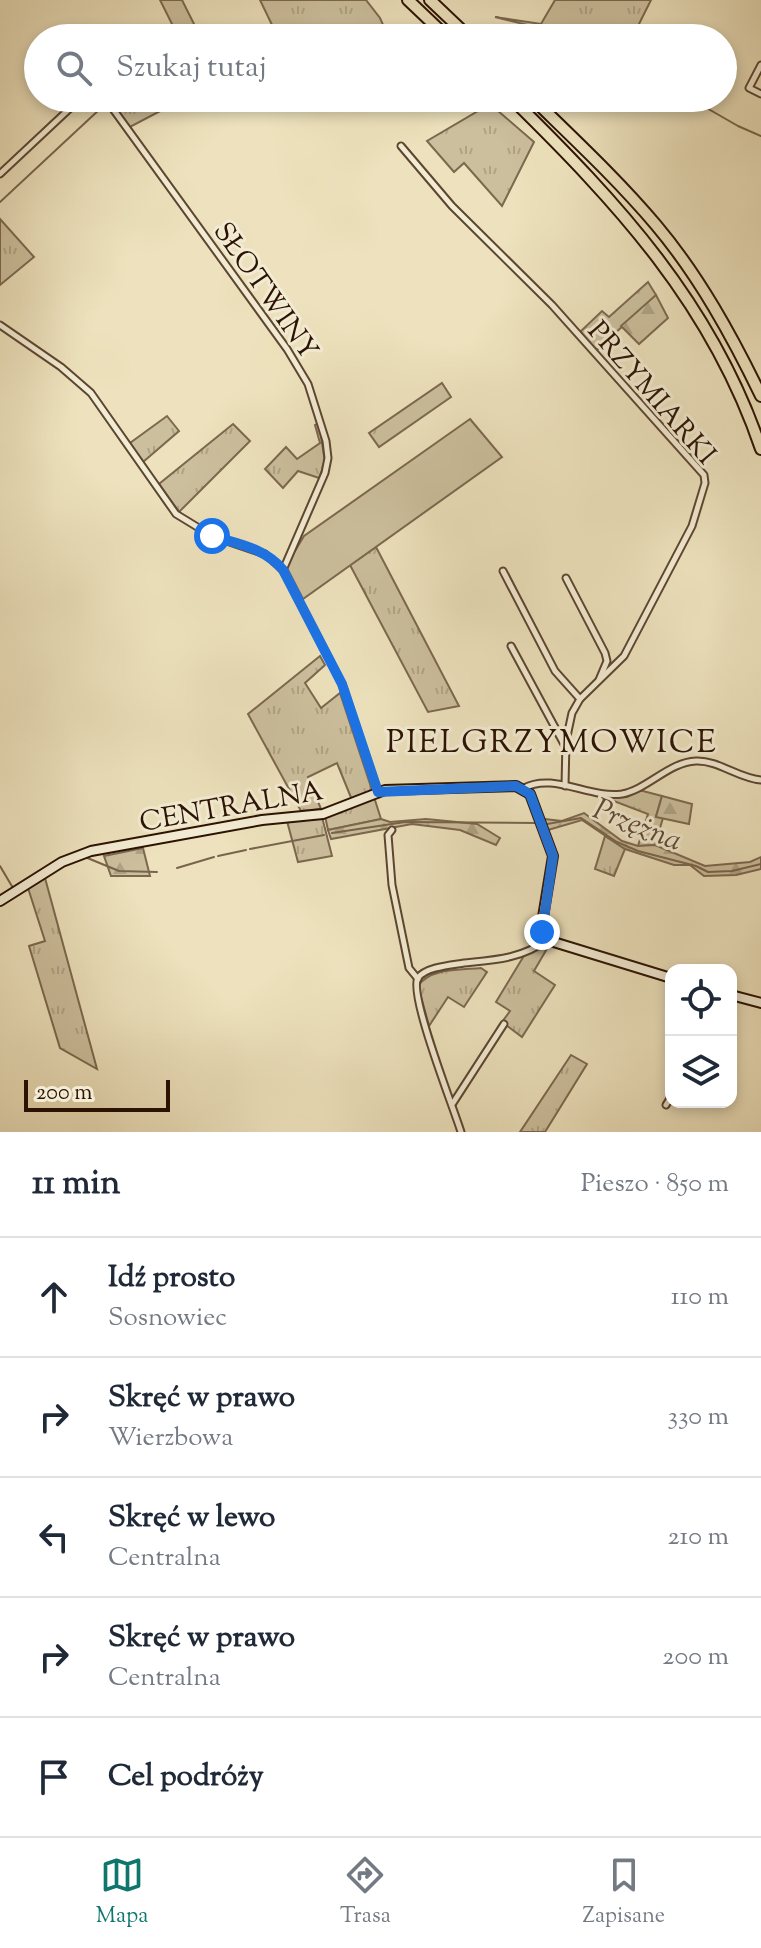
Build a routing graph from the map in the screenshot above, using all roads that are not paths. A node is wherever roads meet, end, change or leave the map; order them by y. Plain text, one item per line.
1 (408, 0) edge
2 (430, 0) edge
3 (433, 24) edge
4 (455, 24) edge
5 (761, 65) edge
6 (761, 94) edge
7 (66, 112) edge
8 (115, 112) edge
9 (525, 112) edge
10 (546, 112) edge
11 (401, 146) dead end
12 (0, 174) edge
13 (0, 325) edge
14 (761, 396) edge
15 (761, 449) edge
16 (283, 570) junction
17 (503, 571) dead end
18 (566, 578) dead end
19 (511, 646) dead end
20 (599, 681) junction
21 (580, 699) junction
22 (566, 747) junction
23 (761, 780) edge
24 (565, 786) junction
25 (524, 788) junction
26 (378, 792) junction
27 (392, 830) dead end
28 (0, 901) edge
29 (547, 940) junction
30 (665, 976) edge
31 (418, 979) junction
32 (737, 999) edge
33 (761, 1003) edge
34 (504, 1024) dead end
35 (453, 1104) junction
36 (461, 1132) edge

1 - 3 highway
2 - 4 highway
5 - 6 street
7 - 12 street
8 - 16 street, SŁOTWINY
9 - 15 highway
10 - 14 highway
11 - 20 street, PRZYMIARKI
13 - 16 street
16 - 26 street
17 - 21 street
18 - 20 street
19 - 22 street
20 - 21 street, PRZYMIARKI
21 - 22 street, PRZYMIARKI
22 - 24 street, PRZYMIARKI
23 - 24 street
24 - 25 street
25 - 26 street, CENTRALNA
25 - 29 street
26 - 28 street, CENTRALNA
27 - 31 street
29 - 30 street
29 - 31 street
31 - 35 street
32 - 33 street
34 - 35 street
35 - 36 street

